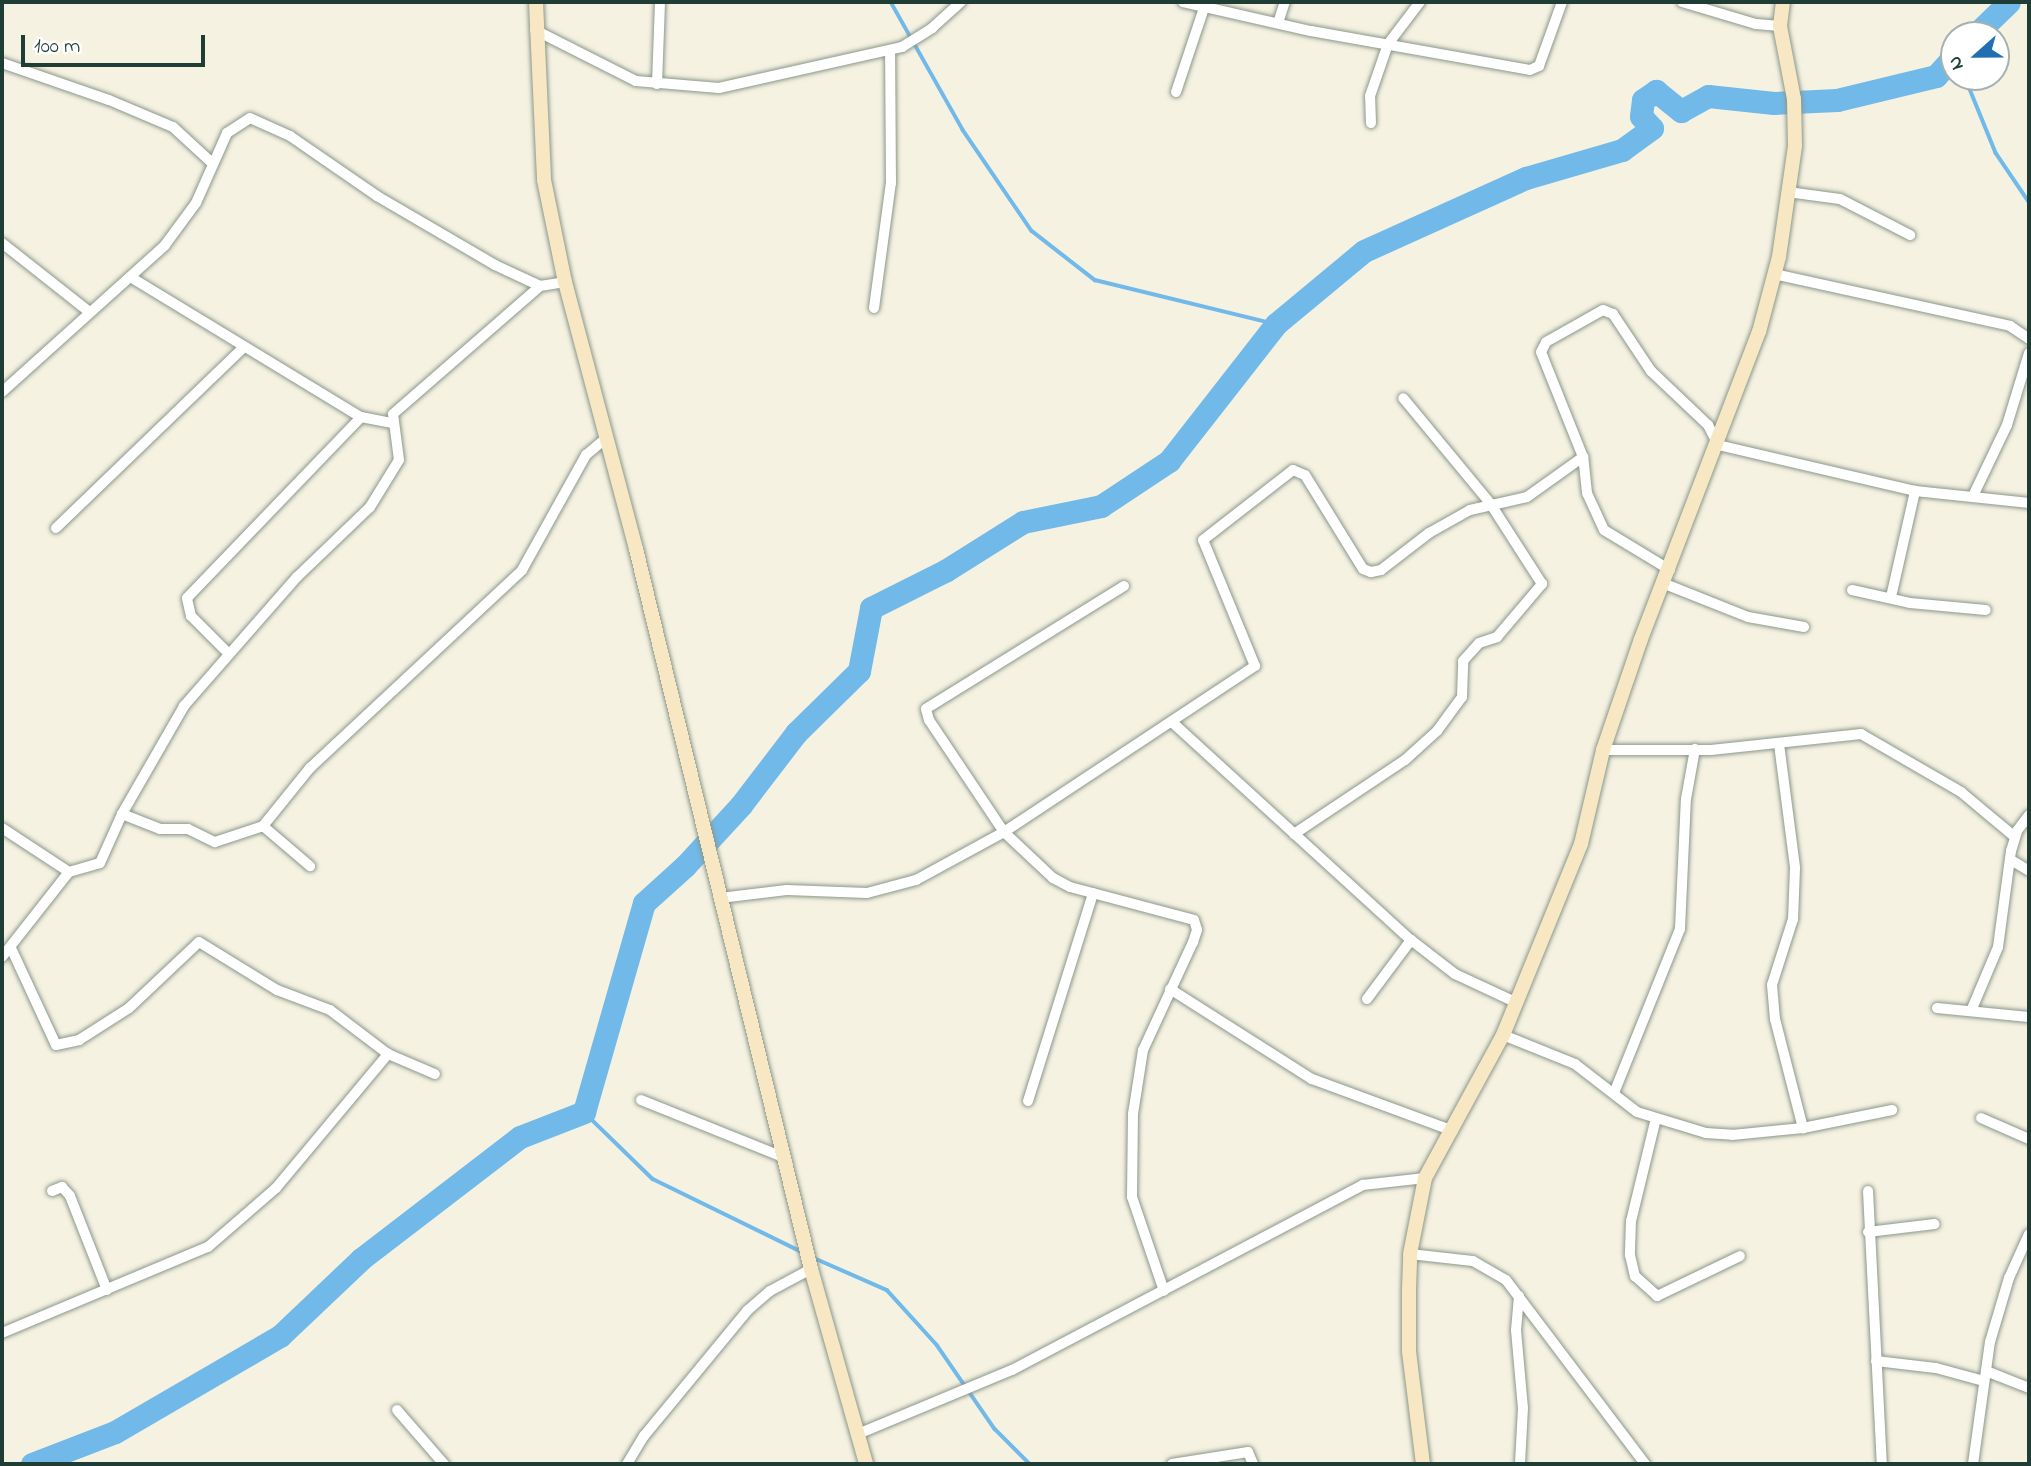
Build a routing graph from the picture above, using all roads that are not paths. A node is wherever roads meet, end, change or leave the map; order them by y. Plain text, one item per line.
1 (536, 2) edge
2 (660, 2) edge
3 (961, 2) edge
4 (1183, 2) edge
5 (1285, 2) edge
6 (1420, 2) edge
7 (1562, 2) edge
8 (1682, 2) edge
9 (1783, 2) edge
10 (1204, 8) junction
11 (1278, 23) junction
12 (1780, 26) junction
13 (535, 30) junction
14 (1388, 44) junction
15 (890, 51) junction
16 (2, 63) edge
17 (657, 84) junction
18 (1176, 92) dead end
19 (1371, 123) dead end
20 (211, 162) junction
21 (1788, 192) junction
22 (1910, 235) dead end
23 (2, 243) edge
24 (1774, 274) junction
25 (132, 278) junction
26 (565, 282) junction
27 (540, 286) junction
28 (874, 308) dead end
29 (88, 311) junction
30 (2029, 339) edge
31 (243, 348) junction
32 (2029, 353) edge
33 (2, 392) edge
34 (1403, 398) dead end
35 (361, 418) junction
36 (392, 423) junction
37 (606, 438) junction
38 (1718, 444) junction
39 (1583, 457) junction
40 (1915, 491) junction
41 (1973, 496) junction
42 (1490, 503) junction
43 (2029, 503) edge
44 (55, 528) dead end
45 (1670, 570) junction
46 (1664, 584) junction
47 (1124, 586) dead end
48 (1852, 590) dead end
49 (1891, 597) junction
50 (1986, 610) dead end
51 (1804, 627) dead end
52 (229, 654) junction
53 (1173, 723) junction
54 (1779, 744) junction
55 (1603, 750) junction
56 (1695, 750) junction
57 (122, 814) junction
58 (2029, 815) edge
59 (263, 826) junction
60 (2, 828) edge
61 (1004, 832) junction
62 (1294, 834) junction
63 (2015, 837) junction
64 (2011, 860) junction
65 (310, 866) dead end
66 (69, 872) junction
67 (2029, 872) edge
68 (1093, 893) junction
69 (720, 898) junction
70 (1410, 940) junction
71 (11, 948) junction
72 (2, 957) edge
73 (1170, 989) junction
74 (1367, 999) dead end
75 (1515, 1002) junction
76 (1937, 1009) dead end
77 (1971, 1012) junction
78 (2029, 1017) edge
79 (1503, 1035) junction
80 (388, 1054) junction
81 (435, 1074) dead end
82 (1614, 1093) junction
83 (641, 1100) dead end
84 (1028, 1101) dead end
85 (1892, 1110) dead end
86 (1656, 1118) junction
87 (1980, 1118) dead end
88 (1803, 1128) junction
89 (1453, 1132) junction
90 (2029, 1139) edge
91 (785, 1158) junction
92 (1425, 1178) junction
93 (52, 1191) dead end
94 (1868, 1191) dead end
95 (1935, 1224) dead end
96 (1868, 1232) junction
97 (2029, 1234) edge
98 (1410, 1254) junction
99 (1740, 1256) dead end
100 (811, 1266) junction
101 (107, 1290) junction
102 (1164, 1291) junction
103 (1520, 1296) junction
104 (2, 1333) edge
105 (1876, 1362) junction
106 (1985, 1376) junction
107 (2029, 1388) edge
108 (397, 1410) dead end
109 (858, 1434) junction
110 (444, 1464) edge
111 (627, 1464) edge
112 (866, 1464) edge
113 (1172, 1464) edge
114 (1253, 1464) edge
115 (1423, 1464) edge
116 (1520, 1464) edge
117 (1645, 1464) edge
118 (1882, 1464) edge
119 (1973, 1464) edge

1 - 13 street
2 - 17 street
3 - 15 street
4 - 10 street
5 - 11 street
6 - 14 street
7 - 14 street
8 - 12 street
9 - 12 street
10 - 11 street
10 - 18 street
11 - 14 street
12 - 21 street
13 - 17 street
13 - 26 street
14 - 19 street
15 - 17 street
15 - 28 street
16 - 20 street
20 - 25 street
20 - 27 street
21 - 22 street
21 - 24 street
23 - 29 street
24 - 30 street
24 - 38 street
25 - 29 street
25 - 31 street
26 - 27 street
26 - 37 street
27 - 36 street
29 - 33 street
31 - 35 street
31 - 44 street
32 - 41 street
34 - 42 street
35 - 36 street
35 - 52 street
36 - 52 street
37 - 59 street
37 - 69 street
38 - 39 street
38 - 40 street
38 - 45 street
39 - 42 street
39 - 45 street
40 - 41 street
40 - 49 street
41 - 43 street
42 - 53 street
42 - 62 street
45 - 46 street
46 - 51 street
46 - 55 street
47 - 61 street
48 - 49 street
49 - 50 street
52 - 57 street
53 - 61 street
53 - 62 street
54 - 56 street
54 - 63 street
54 - 88 street
55 - 56 street
55 - 75 street
56 - 82 street
57 - 59 street
57 - 66 street
58 - 63 street
59 - 65 street
60 - 66 street
61 - 68 street
61 - 69 street
62 - 70 street
63 - 64 street
64 - 67 street
64 - 77 street
66 - 71 street
68 - 73 street
68 - 84 street
69 - 91 street
70 - 74 street
70 - 75 street
71 - 72 street
71 - 80 street
73 - 89 street
73 - 102 street
75 - 79 street
76 - 77 street
77 - 78 street
79 - 82 street
79 - 89 street
80 - 81 street
80 - 101 street
82 - 86 street
83 - 91 street
85 - 88 street
86 - 88 street
86 - 99 street
87 - 90 street
89 - 92 street
91 - 100 street
92 - 98 street
92 - 102 street
93 - 101 street
94 - 96 street
95 - 96 street
96 - 105 street
97 - 106 street
98 - 103 street
98 - 115 street
100 - 109 street
100 - 111 street
101 - 104 street
102 - 109 street
103 - 116 street
103 - 117 street
105 - 106 street
105 - 118 street
106 - 107 street
106 - 119 street
108 - 110 street
109 - 112 street
113 - 114 street

